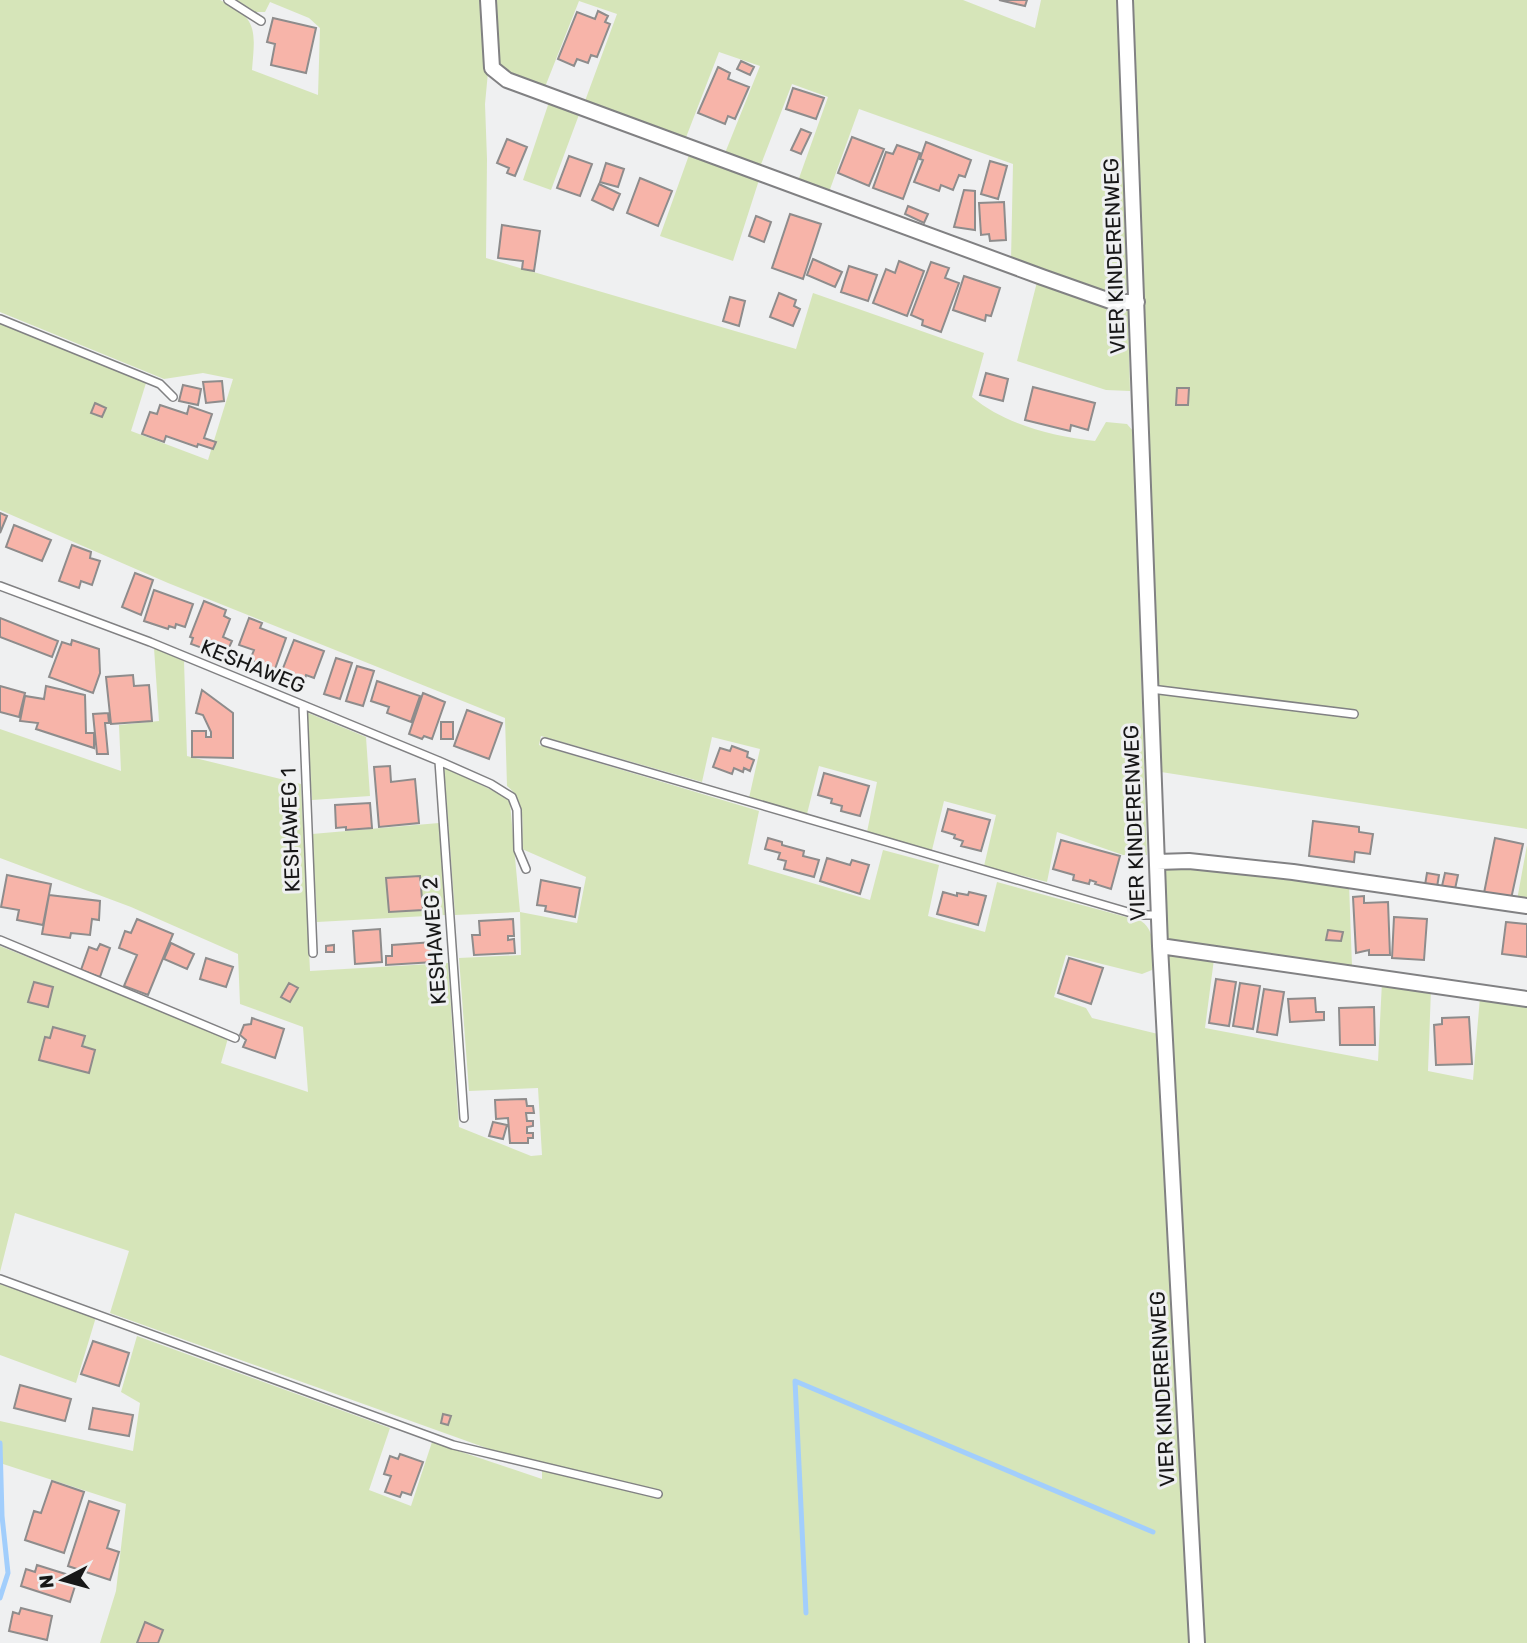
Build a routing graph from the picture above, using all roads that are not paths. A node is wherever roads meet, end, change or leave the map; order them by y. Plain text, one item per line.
1 (228, 0) edge
2 (488, 0) edge
3 (1125, 0) edge
4 (261, 21) dead end
5 (1137, 302) junction
6 (0, 319) edge
7 (173, 397) dead end
8 (0, 586) edge
9 (1150, 689) junction
10 (303, 705) junction
11 (1354, 714) dead end
12 (545, 742) dead end
13 (439, 761) junction
14 (1157, 862) junction
15 (526, 869) dead end
16 (1527, 906) edge
17 (1159, 915) junction
18 (0, 940) edge
19 (1160, 946) junction
20 (313, 953) dead end
21 (1527, 999) edge
22 (235, 1038) dead end
23 (464, 1118) dead end
24 (0, 1279) edge
25 (658, 1494) dead end
26 (1197, 1643) edge

1 - 4 lane
2 - 5 street
3 - 5 street, VIER KINDERENWEG
5 - 9 street, VIER KINDERENWEG
6 - 7 lane
8 - 10 lane, KESHAWEG
9 - 11 lane
9 - 14 street, VIER KINDERENWEG
10 - 13 lane, KESHAWEG
10 - 20 lane, KESHAWEG 1
12 - 17 lane
13 - 15 lane, KESHAWEG
13 - 23 lane, KESHAWEG 2
14 - 16 street
14 - 17 street, VIER KINDERENWEG
17 - 19 street, VIER KINDERENWEG
18 - 22 lane
19 - 21 street
19 - 26 street, VIER KINDERENWEG
24 - 25 lane

